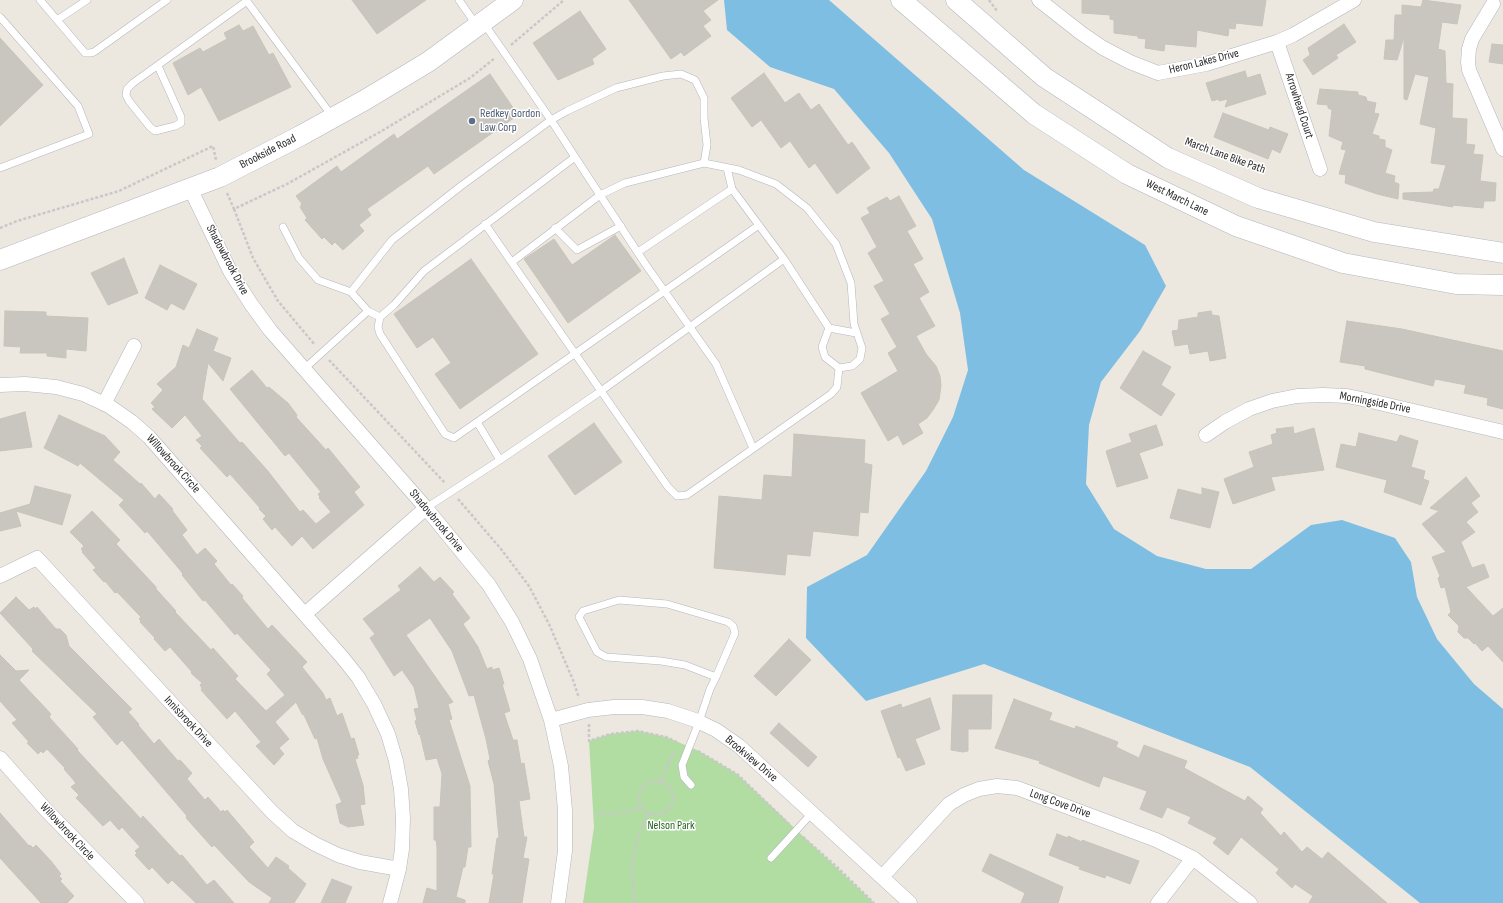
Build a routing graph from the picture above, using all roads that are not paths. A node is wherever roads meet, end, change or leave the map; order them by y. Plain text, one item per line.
1 (40, 0) edge
2 (87, 0) edge
3 (167, 0) edge
4 (459, 0) edge
5 (513, 0) edge
6 (901, 0) edge
7 (956, 0) edge
8 (1039, 0) edge
9 (1354, 0) edge
10 (247, 1) edge
11 (1494, 4) edge
12 (0, 18) edge
13 (57, 20) junction
14 (480, 24) junction
15 (1277, 42) junction
16 (158, 66) junction
17 (333, 118) junction
18 (551, 120) junction
19 (1503, 149) edge
20 (575, 157) junction
21 (704, 163) junction
22 (0, 168) edge
23 (727, 168) junction
24 (1320, 169) dead end
25 (190, 188) junction
26 (732, 189) junction
27 (600, 195) junction
28 (485, 224) junction
29 (759, 225) junction
30 (620, 226) junction
31 (283, 227) dead end
32 (555, 228) junction
33 (638, 252) junction
34 (1503, 253) edge
35 (784, 259) junction
36 (0, 260) edge
37 (512, 262) junction
38 (1503, 285) edge
39 (351, 292) junction
40 (665, 292) junction
41 (368, 311) junction
42 (380, 317) junction
43 (690, 326) junction
44 (829, 328) junction
45 (856, 333) junction
46 (134, 346) dead end
47 (576, 353) junction
48 (839, 368) junction
49 (304, 369) junction
50 (0, 386) edge
51 (601, 390) junction
52 (104, 404) junction
53 (476, 422) junction
54 (1503, 432) edge
55 (1206, 435) dead end
56 (753, 448) junction
57 (500, 460) junction
58 (426, 508) junction
59 (0, 576) edge
60 (305, 614) junction
61 (716, 677) junction
62 (551, 720) junction
63 (699, 722) junction
64 (0, 758) edge
65 (691, 785) dead end
66 (812, 813) junction
67 (771, 858) dead end
68 (1193, 858) junction
69 (399, 869) junction
70 (882, 877) junction
71 (137, 903) edge
72 (390, 903) edge
73 (558, 903) edge
74 (910, 903) edge
75 (1158, 903) edge
76 (1250, 903) edge

1 - 13 lane
2 - 13 lane
3 - 13 lane
4 - 14 lane
5 - 14 main road, Brookside Road
6 - 38 main road, West March Lane
7 - 34 main road
8 - 15 street, Heron Lakes Drive
9 - 15 street, Heron Lakes Drive
10 - 16 lane
10 - 17 lane
11 - 19 street
12 - 22 lane
14 - 17 main road, Brookside Road
14 - 18 lane
15 - 24 street, Arrowhead Court
16 - 16 lane
17 - 25 main road, Brookside Road
18 - 20 lane
18 - 21 lane
18 - 39 lane
20 - 27 lane
20 - 28 lane
21 - 23 lane
21 - 27 lane
23 - 26 lane
23 - 45 lane
25 - 36 main road, Brookside Road
25 - 49 street, Shadowbrook Drive
26 - 29 lane
26 - 33 lane
27 - 30 lane
27 - 32 lane
28 - 37 lane
28 - 42 lane
29 - 35 lane
29 - 40 lane
30 - 32 lane
30 - 33 lane
31 - 39 lane
32 - 37 lane
33 - 40 lane
35 - 43 lane
35 - 44 lane
37 - 47 lane
39 - 41 lane
40 - 43 lane
40 - 47 lane
41 - 42 lane
41 - 49 lane
42 - 53 lane
43 - 51 lane
43 - 56 lane
44 - 45 lane
44 - 48 lane
45 - 48 lane
46 - 52 street
47 - 51 lane
47 - 53 lane
48 - 56 lane
49 - 58 street, Shadowbrook Drive
50 - 52 street, Willowbrook Circle
51 - 56 lane
51 - 57 lane
52 - 60 street, Willowbrook Circle
53 - 57 lane
54 - 55 street, Morningside Drive
57 - 58 lane
58 - 60 street
58 - 62 street, Shadowbrook Drive
59 - 69 street, Innisbrook Drive
60 - 69 street, Willowbrook Circle
61 - 61 lane
61 - 63 lane
62 - 63 street, Brookview Drive
62 - 73 street, Shadowbrook Drive
63 - 65 lane
63 - 66 street, Brookview Drive
64 - 71 street, Willowbrook Circle
66 - 67 lane
66 - 70 street, Brookview Drive
68 - 70 street, Long Cove Drive
68 - 75 street
68 - 76 street, Long Cove Drive
69 - 72 street, Willowbrook Circle
70 - 74 street, Brookview Drive

